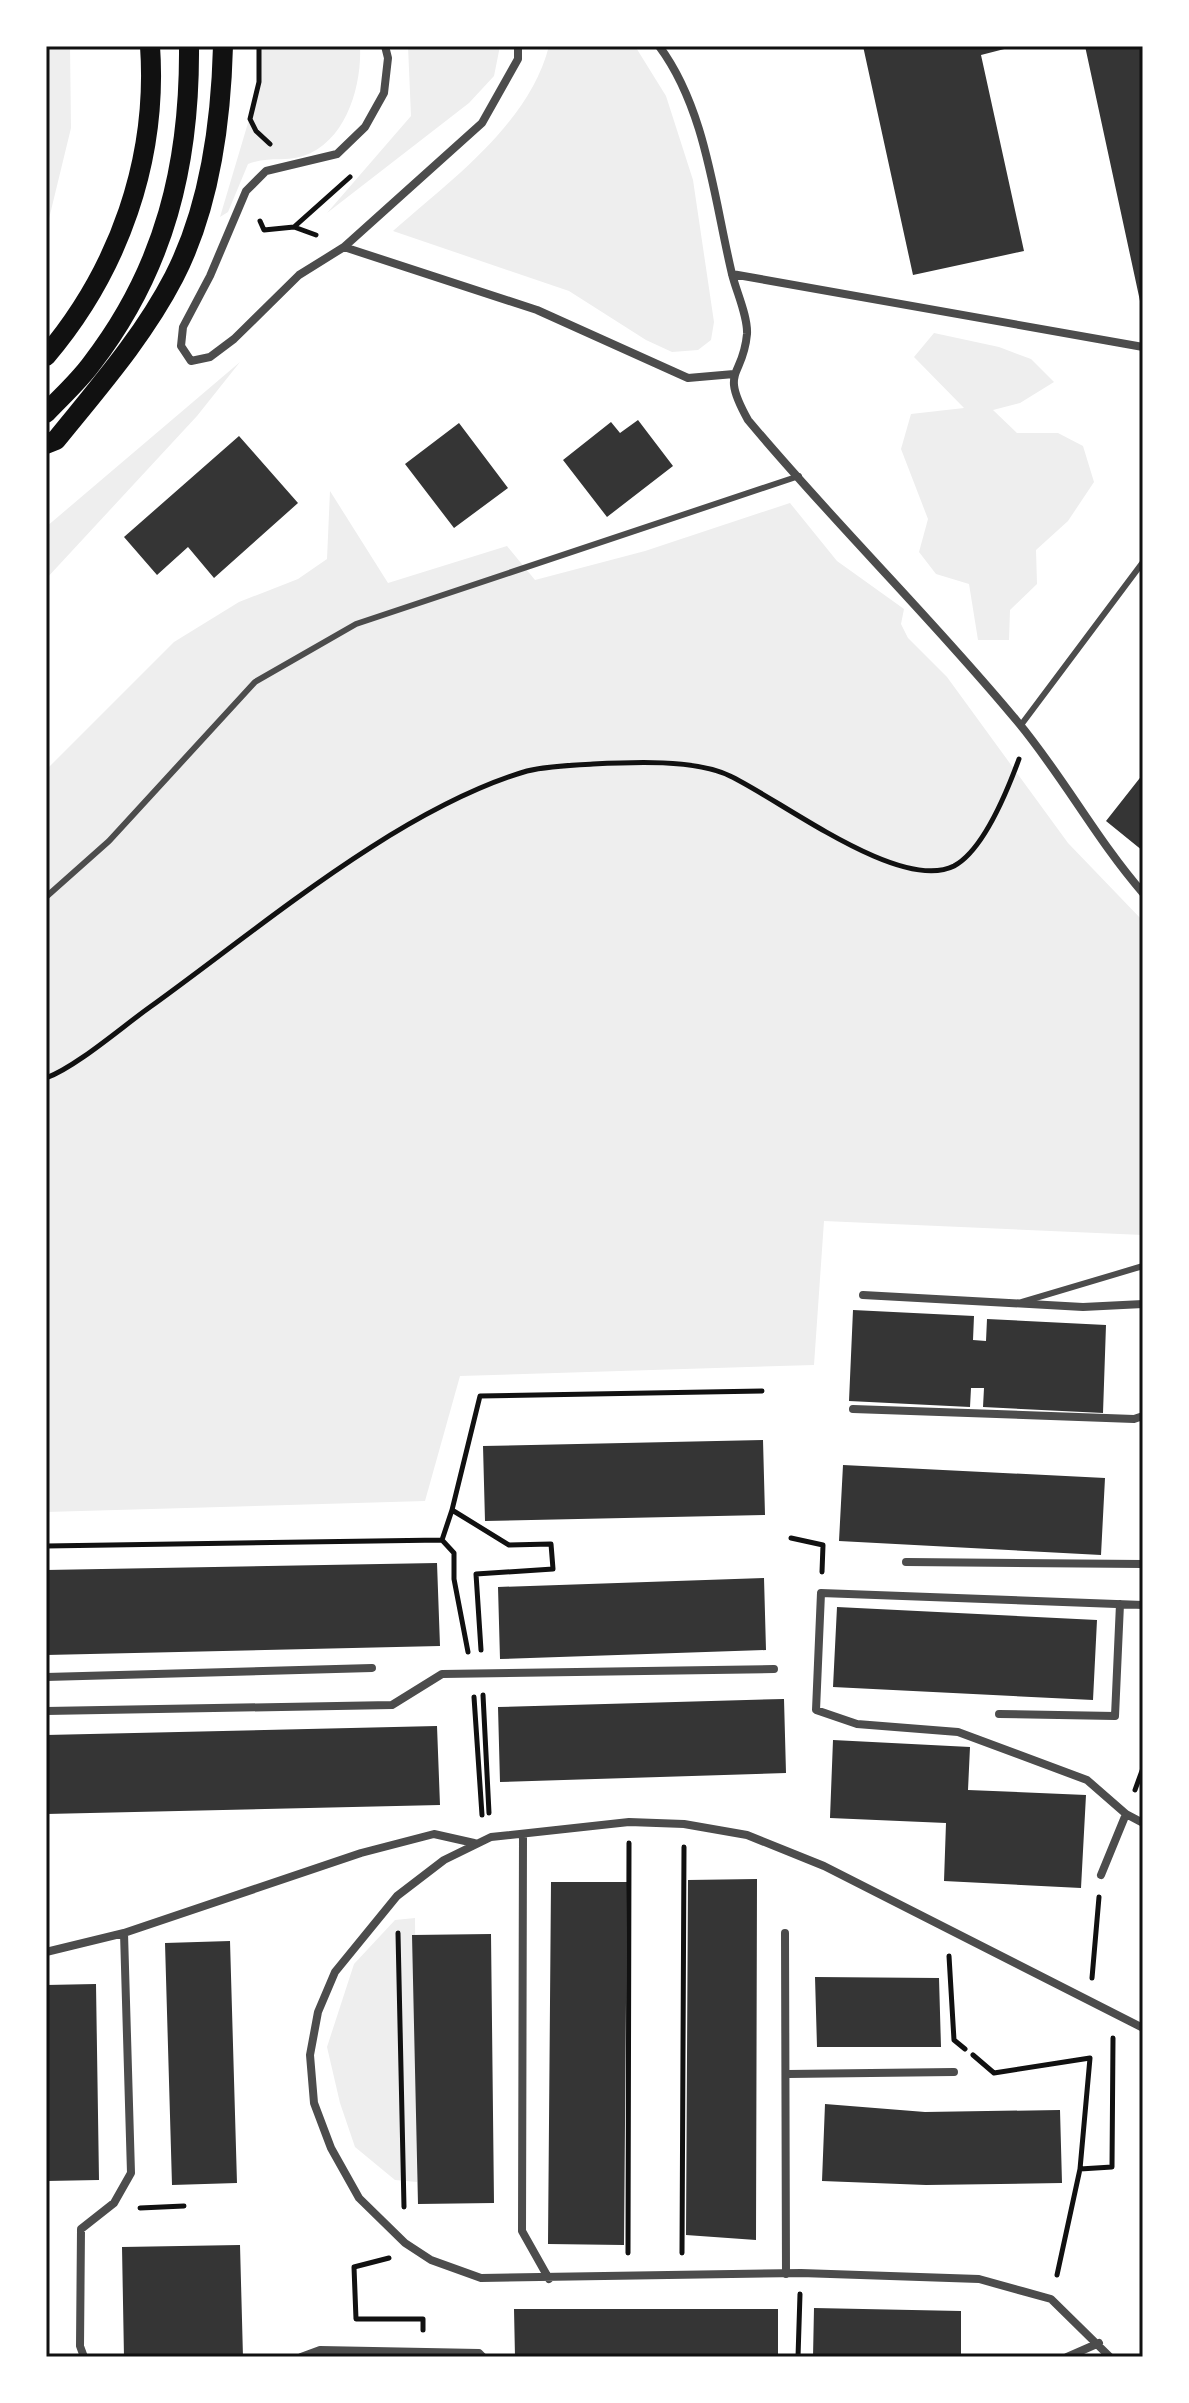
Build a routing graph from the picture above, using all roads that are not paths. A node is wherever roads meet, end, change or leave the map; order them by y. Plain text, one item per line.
1 (150, 46) edge
2 (189, 46) edge
3 (223, 46) edge
4 (385, 46) edge
5 (518, 46) edge
6 (659, 46) edge
7 (344, 247) junction
8 (732, 274) junction
9 (1143, 347) edge
10 (46, 356) edge
11 (734, 374) junction
12 (46, 413) edge
13 (46, 444) edge
14 (799, 476) junction
15 (1143, 562) edge
16 (1021, 725) junction
17 (1143, 893) edge
18 (46, 897) edge
19 (1143, 1266) edge
20 (863, 1295) dead end
21 (1018, 1303) junction
22 (1143, 1304) edge
23 (853, 1409) dead end
24 (1143, 1416) edge
25 (906, 1562) dead end
26 (1143, 1564) edge
27 (1120, 1604) junction
28 (1143, 1605) edge
29 (372, 1668) dead end
30 (774, 1669) dead end
31 (46, 1677) edge
32 (46, 1711) edge
33 (999, 1714) dead end
34 (1126, 1814) junction
35 (1143, 1823) edge
36 (523, 1834) junction
37 (474, 1843) junction
38 (1101, 1875) road end
39 (124, 1933) junction
40 (785, 1933) dead end
41 (46, 1952) edge
42 (1143, 2028) edge
43 (954, 2072) dead end
44 (788, 2074) junction
45 (786, 2274) junction
46 (549, 2279) junction
47 (1099, 2343) junction
48 (304, 2356) edge
49 (84, 2357) edge
50 (483, 2357) edge
51 (1067, 2357) edge
52 (1110, 2357) edge

1 - 10 main road
2 - 12 main road
3 - 13 main road
4 - 7 street
5 - 7 street
6 - 8 street
7 - 11 street
8 - 9 street
8 - 11 street
11 - 14 street
14 - 16 street
14 - 18 lane
15 - 16 lane
16 - 17 street
19 - 21 lane
20 - 21 street
21 - 22 street
23 - 24 street
25 - 26 street
27 - 28 street
27 - 33 street
27 - 34 street
29 - 31 street
30 - 32 street
34 - 35 street
34 - 38 street
36 - 37 street
36 - 42 street
36 - 46 street
37 - 39 street
37 - 46 street
39 - 41 street
39 - 49 street
40 - 44 street
43 - 44 street
44 - 45 street
45 - 46 street
45 - 47 street
47 - 51 street
47 - 52 street
48 - 50 street

